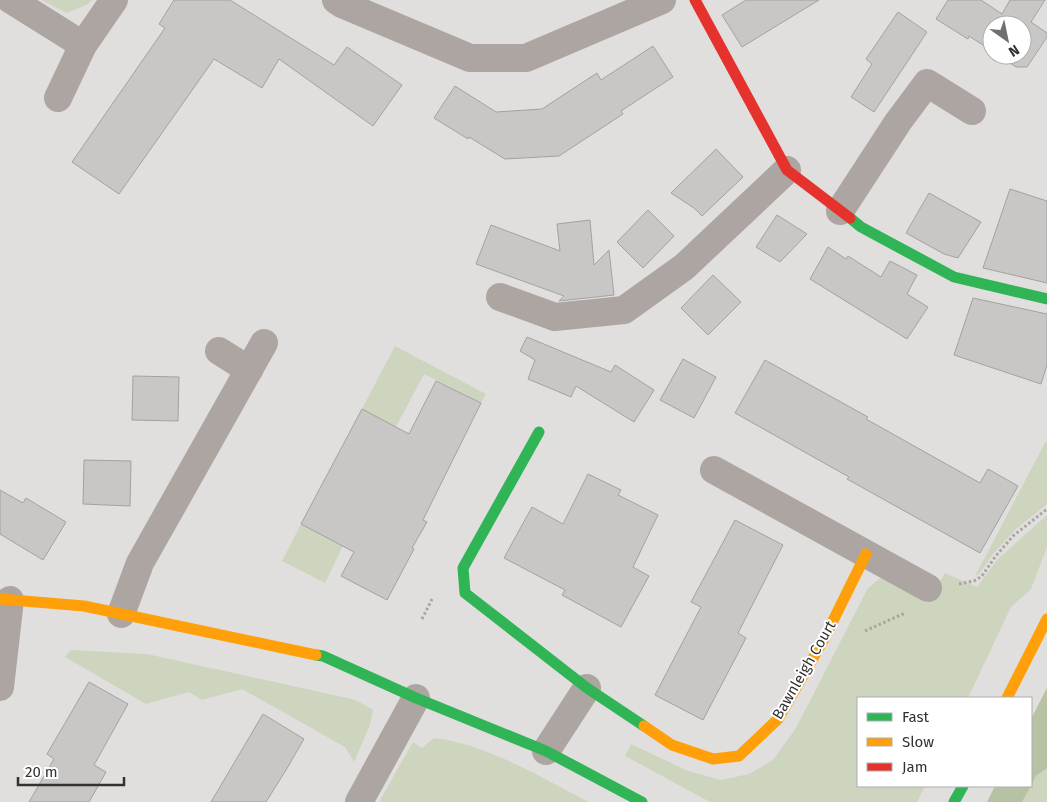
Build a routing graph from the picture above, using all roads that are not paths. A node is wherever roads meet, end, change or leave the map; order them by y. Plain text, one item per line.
1 (11, 0) edge
2 (114, 0) edge
3 (336, 0) edge
4 (662, 0) edge
5 (695, 0) edge
6 (83, 44) junction
7 (58, 98) dead end
8 (972, 111) dead end
9 (787, 170) junction
10 (840, 211) junction
11 (500, 297) dead end
12 (1047, 300) edge
13 (264, 343) dead end
14 (219, 351) dead end
15 (249, 370) junction
16 (539, 432) dead end
17 (714, 470) dead end
18 (866, 554) junction
19 (928, 588) road end
20 (5, 600) edge
21 (121, 614) junction
22 (1047, 619) edge
23 (0, 686) edge
24 (586, 688) junction
25 (1008, 697) edge
26 (416, 698) junction
27 (546, 751) junction
28 (962, 787) edge
29 (359, 802) edge
30 (642, 802) edge
31 (954, 802) edge

1 - 6 street
2 - 6 street
3 - 4 street
5 - 9 street
6 - 7 street
8 - 10 street
9 - 10 street
9 - 11 street
10 - 12 street
13 - 15 street
14 - 15 street
15 - 21 street
16 - 24 street, Bawnleigh Court
17 - 18 street
18 - 19 street
18 - 24 street, Bawnleigh Court
20 - 21 street
20 - 23 street
21 - 26 street
22 - 25 street
24 - 27 street
26 - 27 street
26 - 29 street
27 - 30 street
28 - 31 street

